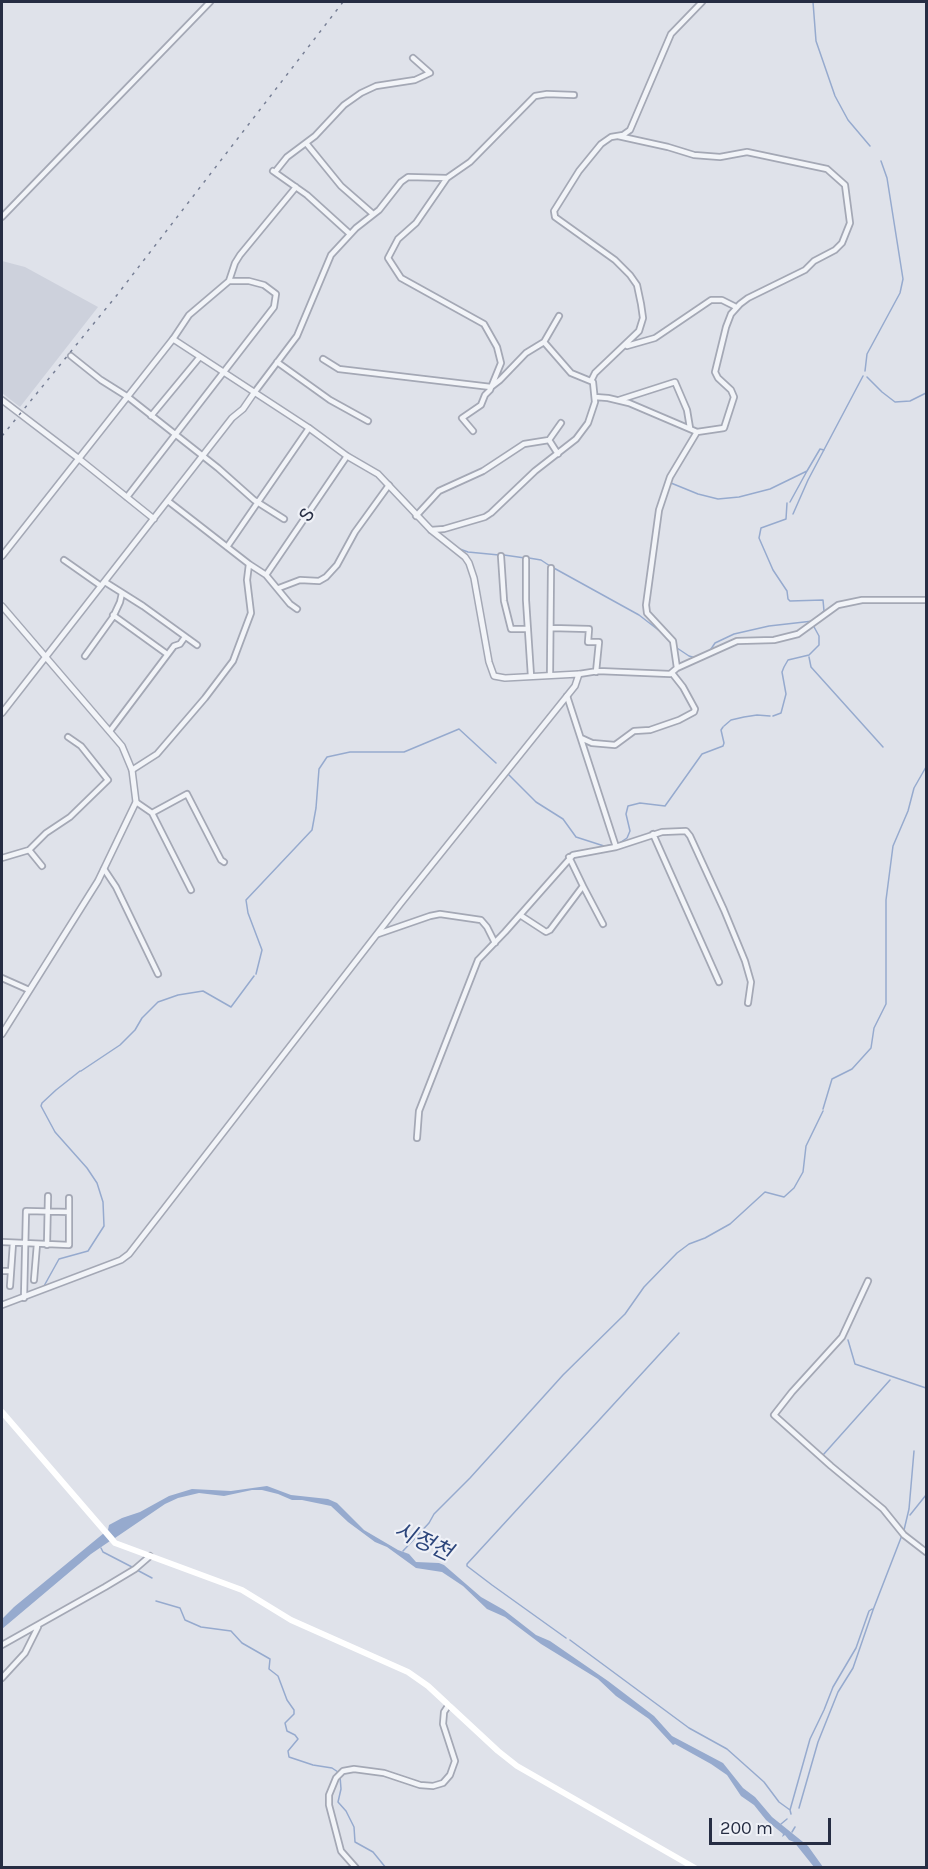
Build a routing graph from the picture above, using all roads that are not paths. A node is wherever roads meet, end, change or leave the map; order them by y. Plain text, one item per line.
1 (210, 2) edge
2 (702, 2) edge
3 (413, 58) dead end
4 (574, 95) dead end
5 (618, 136) junction
6 (306, 143) junction
7 (447, 178) junction
8 (296, 187) junction
9 (374, 214) junction
10 (2, 217) edge
11 (350, 234) junction
12 (229, 281) junction
13 (736, 307) junction
14 (559, 316) dead end
15 (173, 339) junction
16 (544, 342) junction
17 (625, 346) junction
18 (71, 356) dead end
19 (199, 358) junction
20 (323, 360) dead end
21 (277, 362) junction
22 (222, 374) junction
23 (591, 381) junction
24 (491, 387) junction
25 (254, 393) junction
26 (128, 397) junction
27 (595, 397) junction
28 (2, 400) edge
29 (619, 400) junction
30 (151, 416) junction
31 (368, 421) dead end
32 (561, 423) dead end
33 (309, 428) junction
34 (690, 428) junction
35 (472, 431) dead end
36 (697, 432) junction
37 (175, 435) junction
38 (549, 440) junction
39 (558, 454) junction
40 (203, 456) junction
41 (347, 456) junction
42 (78, 458) junction
43 (389, 485) junction
44 (127, 497) junction
45 (168, 501) junction
46 (259, 503) junction
47 (416, 516) junction
48 (154, 519) junction
49 (284, 519) dead end
50 (431, 530) junction
51 (227, 547) junction
52 (2, 556) edge
53 (501, 556) dead end
54 (526, 558) dead end
55 (64, 560) dead end
56 (249, 564) junction
57 (551, 568) dead end
58 (266, 575) junction
59 (103, 584) junction
60 (279, 588) junction
61 (122, 593) junction
62 (927, 600) edge
63 (2, 606) edge
64 (297, 609) dead end
65 (113, 615) junction
66 (551, 628) junction
67 (528, 629) junction
68 (185, 637) junction
69 (197, 645) dead end
70 (168, 654) junction
71 (85, 656) dead end
72 (45, 657) junction
73 (677, 668) junction
74 (596, 672) junction
75 (672, 673) junction
76 (579, 674) junction
77 (550, 675) junction
78 (531, 676) junction
79 (567, 696) junction
80 (2, 713) edge
81 (110, 731) junction
82 (68, 737) dead end
83 (581, 738) junction
84 (132, 770) junction
85 (136, 802) junction
86 (152, 813) junction
87 (653, 834) junction
88 (616, 847) junction
89 (29, 850) junction
90 (569, 857) junction
91 (2, 858) edge
92 (225, 862) dead end
93 (42, 867) dead end
94 (104, 869) junction
95 (583, 886) junction
96 (191, 890) dead end
97 (520, 915) junction
98 (603, 924) dead end
99 (378, 934) junction
100 (495, 944) junction
101 (158, 974) dead end
102 (2, 978) edge
103 (719, 982) dead end
104 (29, 990) junction
105 (748, 1003) dead end
106 (2, 1034) edge
107 (417, 1138) dead end
108 (48, 1196) dead end
109 (69, 1198) dead end
110 (47, 1211) junction
111 (69, 1212) junction
112 (2, 1242) edge
113 (13, 1243) junction
114 (24, 1244) junction
115 (37, 1244) junction
116 (47, 1245) junction
117 (2, 1271) edge
118 (11, 1271) junction
119 (34, 1280) dead end
120 (868, 1281) dead end
121 (10, 1286) dead end
122 (24, 1298) junction
123 (2, 1305) edge
124 (2, 1412) edge
125 (927, 1552) edge
126 (150, 1556) junction
127 (39, 1625) junction
128 (2, 1645) edge
129 (2, 1678) edge
130 (448, 1706) junction
131 (686, 1865) edge
132 (356, 1868) edge
133 (695, 1868) edge

1 - 10 street
2 - 5 street
3 - 6 street
4 - 7 street
5 - 13 street
5 - 17 street
6 - 8 street
6 - 9 street
7 - 9 street
7 - 24 street
8 - 11 street
8 - 12 street
9 - 11 street
11 - 21 street
12 - 15 street
12 - 22 street
13 - 17 street
13 - 36 street
14 - 16 street
15 - 19 street
15 - 26 street
16 - 23 street
16 - 24 street
17 - 23 street
18 - 26 street
19 - 22 street
19 - 30 street
20 - 24 street
21 - 25 street
21 - 31 street
22 - 25 street
22 - 37 street
23 - 27 street
24 - 35 street
25 - 33 street
25 - 40 street
26 - 30 street
26 - 42 street
27 - 29 street
27 - 39 street
28 - 42 street
29 - 34 street
29 - 34 street
30 - 37 street
32 - 38 street
33 - 41 street
33 - 46 street
34 - 36 street
36 - 73 street
37 - 40 street
37 - 44 street
38 - 39 street
38 - 47 street
39 - 50 street
40 - 45 street
40 - 46 street
41 - 43 street
41 - 58 street, S
42 - 44 street
42 - 52 street
43 - 47 street
43 - 60 street
44 - 48 street
45 - 48 street
45 - 51 street
46 - 49 street
46 - 51 street
47 - 50 street
48 - 59 street
50 - 78 street
51 - 56 street
53 - 67 street
54 - 67 street
55 - 59 street
56 - 58 street
56 - 84 street
57 - 66 street
58 - 60 street
59 - 61 street
59 - 72 street
60 - 64 street
61 - 65 street
61 - 68 street
62 - 73 street
63 - 72 street
65 - 70 street
65 - 71 street
66 - 74 street
66 - 77 street
67 - 78 street
68 - 69 street
68 - 70 street
70 - 81 street
72 - 80 street
72 - 81 street
73 - 75 street
74 - 75 street
74 - 76 street
75 - 83 street
76 - 77 street
76 - 79 street
77 - 78 street
79 - 83 street
79 - 99 street
81 - 84 street
82 - 89 street
83 - 88 street
84 - 85 street
85 - 86 street
85 - 94 street
86 - 92 street
86 - 96 street
87 - 88 street
87 - 103 street
87 - 105 street
88 - 90 street
89 - 91 street
89 - 93 street
90 - 95 street
90 - 97 street
94 - 101 street
94 - 104 street
95 - 97 street
95 - 98 street
97 - 100 street
99 - 100 street
99 - 122 street
100 - 107 street
102 - 104 street
104 - 106 street
108 - 110 street
109 - 111 street
110 - 111 street
110 - 114 street
110 - 116 street
111 - 116 street
112 - 113 street
113 - 114 street
113 - 118 street
114 - 115 street
114 - 122 street
115 - 116 street
115 - 119 street
117 - 118 street
118 - 121 street
120 - 125 street
122 - 123 street
124 - 126 main road
126 - 127 street
126 - 130 main road
127 - 128 street
127 - 129 street
130 - 131 main road
130 - 132 street
131 - 133 main road

